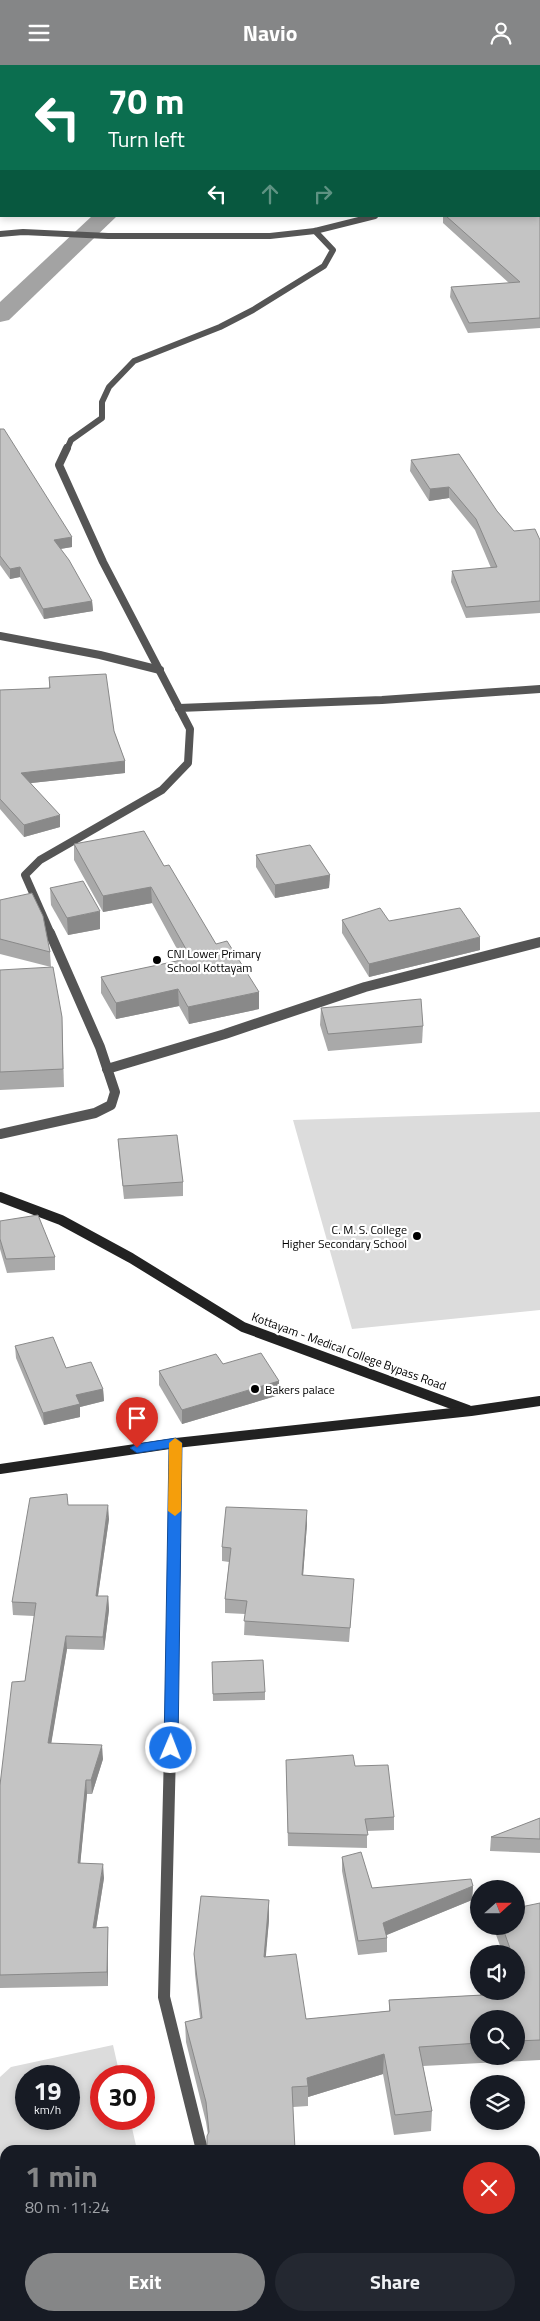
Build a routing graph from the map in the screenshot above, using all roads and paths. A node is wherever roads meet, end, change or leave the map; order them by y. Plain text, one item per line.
1 (371, 217) edge
2 (315, 231) junction
3 (0, 234) edge
4 (0, 636) edge
5 (160, 670) junction
6 (540, 689) edge
7 (180, 708) junction
8 (540, 943) edge
9 (107, 1069) junction
10 (0, 1134) edge
11 (0, 1197) edge
12 (540, 1401) edge
13 (471, 1411) junction
14 (176, 1443) junction
15 (0, 1469) edge
16 (201, 2145) edge

1 - 2 street
2 - 3 street
2 - 5 street
4 - 5 street
5 - 7 street
6 - 7 street
7 - 9 street
8 - 9 street
9 - 10 street
11 - 13 main road, Kottayam - Medical College Bypass Road
12 - 13 main road, Kottayam - Medical College Bypass Road
13 - 14 main road
14 - 15 main road
14 - 16 street

